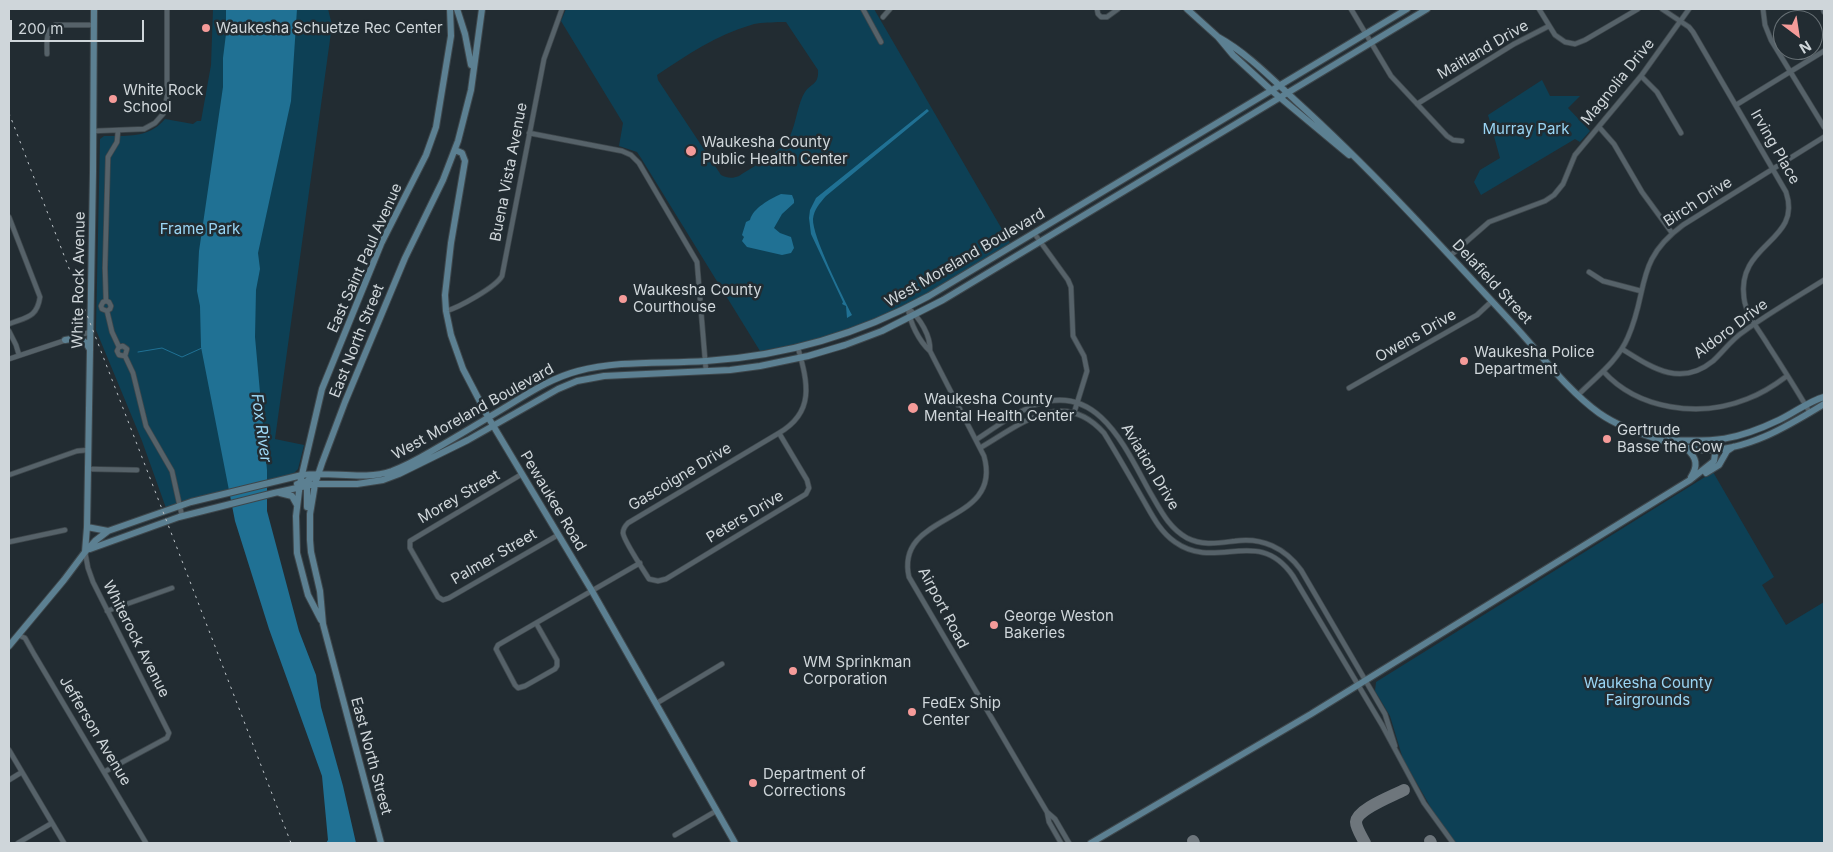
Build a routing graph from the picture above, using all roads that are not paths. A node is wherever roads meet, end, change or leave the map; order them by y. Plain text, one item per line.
1 (94, 9) edge
2 (167, 9) edge
3 (450, 9) edge
4 (457, 9) edge
5 (482, 9) edge
6 (562, 9) edge
7 (863, 9) edge
8 (890, 9) edge
9 (1098, 9) edge
10 (1187, 9) edge
11 (1351, 9) edge
12 (1407, 9) edge
13 (1427, 9) edge
14 (1539, 9) edge
15 (1638, 9) edge
16 (1662, 9) edge
17 (1689, 9) edge
18 (1763, 9) edge
19 (1114, 10) edge
20 (883, 17) dead end
21 (1681, 22) junction
22 (94, 25) junction
23 (1549, 26) junction
24 (1365, 34) junction
25 (881, 42) dead end
26 (1370, 43) junction
27 (1824, 51) edge
28 (1334, 52) junction
29 (47, 54) dead end
30 (1240, 56) junction
31 (1339, 61) junction
32 (1259, 68) junction
33 (1306, 70) junction
34 (1790, 72) junction
35 (1254, 74) junction
36 (472, 76) junction
37 (1642, 76) junction
38 (1312, 78) junction
39 (1279, 85) junction
40 (1271, 90) junction
41 (1287, 93) junction
42 (1280, 97) junction
43 (1417, 104) junction
44 (1736, 105) junction
45 (1239, 110) junction
46 (1302, 111) junction
47 (1244, 118) junction
48 (1218, 122) junction
49 (1599, 127) junction
50 (1824, 127) edge
51 (94, 131) junction
52 (118, 131) junction
53 (1223, 131) junction
54 (529, 133) junction
55 (1681, 133) dead end
56 (1824, 137) edge
57 (1462, 142) dead end
58 (455, 150) junction
59 (1170, 151) junction
60 (1175, 160) junction
61 (1773, 169) junction
62 (1123, 180) junction
63 (1129, 188) junction
64 (1083, 204) junction
65 (1088, 212) junction
66 (9, 216) edge
67 (1672, 232) junction
68 (1034, 233) junction
69 (1039, 242) junction
70 (1450, 256) junction
71 (1589, 272) dead end
72 (1824, 280) edge
73 (954, 281) junction
74 (960, 290) junction
75 (1641, 291) junction
76 (1492, 301) junction
77 (908, 308) junction
78 (446, 311) junction
79 (913, 316) junction
80 (9, 324) edge
81 (874, 324) junction
82 (1755, 324) junction
83 (9, 331) edge
84 (90, 332) junction
85 (878, 333) junction
86 (65, 340) junction
87 (798, 348) junction
88 (1622, 349) junction
89 (90, 352) junction
90 (19, 355) junction
91 (9, 358) edge
92 (742, 358) junction
93 (801, 358) junction
94 (705, 362) junction
95 (743, 368) junction
96 (706, 371) junction
97 (1603, 371) junction
98 (567, 374) junction
99 (1787, 376) junction
100 (571, 384) junction
101 (1349, 388) dead end
102 (1578, 395) junction
103 (1824, 397) edge
104 (518, 399) junction
105 (1078, 404) junction
106 (1824, 404) edge
107 (1806, 406) junction
108 (523, 408) junction
109 (1074, 413) junction
110 (1810, 413) junction
111 (1018, 414) junction
112 (488, 417) junction
113 (1023, 422) junction
114 (494, 426) junction
115 (779, 433) junction
116 (976, 440) junction
117 (1661, 440) junction
118 (1717, 441) junction
119 (1735, 446) junction
120 (980, 448) junction
121 (1686, 448) junction
122 (1718, 449) junction
123 (88, 450) junction
124 (1715, 467) junction
125 (88, 469) junction
126 (137, 470) dead end
127 (318, 473) junction
128 (522, 474) junction
129 (9, 475) edge
130 (1141, 476) junction
131 (1690, 480) junction
132 (1132, 481) junction
133 (303, 482) junction
134 (315, 484) junction
135 (272, 488) junction
136 (229, 499) junction
137 (1154, 499) junction
138 (1146, 504) junction
139 (297, 505) junction
140 (179, 506) junction
141 (182, 516) junction
142 (138, 521) junction
143 (87, 527) junction
144 (65, 530) dead end
145 (140, 530) junction
146 (108, 532) junction
147 (558, 535) junction
148 (9, 542) edge
149 (1214, 544) junction
150 (1274, 546) junction
151 (85, 552) junction
152 (1213, 554) junction
153 (1274, 557) junction
154 (640, 563) junction
155 (314, 564) junction
156 (172, 588) dead end
157 (592, 591) junction
158 (443, 600) joint
159 (107, 611) junction
160 (323, 624) junction
161 (536, 624) junction
162 (18, 634) junction
163 (1339, 636) junction
164 (1331, 640) junction
165 (9, 646) edge
166 (722, 664) dead end
167 (1366, 681) junction
168 (1358, 686) junction
169 (656, 703) junction
170 (9, 750) edge
171 (1398, 756) junction
172 (22, 772) junction
173 (104, 772) junction
174 (9, 780) edge
175 (716, 811) junction
176 (1047, 812) junction
177 (52, 823) junction
178 (675, 835) dead end
179 (380, 840) edge
180 (18, 843) edge
181 (64, 843) edge
182 (146, 843) edge
183 (735, 843) edge
184 (1061, 843) edge
185 (1069, 843) edge
186 (1091, 843) edge
187 (1453, 843) edge

1 - 22 street, White Rock Avenue
2 - 52 street
3 - 133 street, East Saint Paul Avenue
4 - 36 street, East North Street
5 - 36 street, East North Street
6 - 54 street, Buena Vista Avenue
7 - 25 street
8 - 20 street
9 - 19 street
10 - 30 street, Delafield Street
11 - 24 street
12 - 24 street, West Moreland Boulevard
13 - 26 street, West Moreland Boulevard
14 - 23 street
15 - 23 street, Maitland Drive
16 - 21 street, Irving Place
17 - 21 street, Magnolia Drive
18 - 34 street
21 - 37 street, Magnolia Drive
21 - 44 street, Irving Place
22 - 29 street
22 - 51 street, White Rock Avenue
23 - 43 street, Maitland Drive
24 - 26 street
24 - 28 street, West Moreland Boulevard
26 - 31 street, West Moreland Boulevard
26 - 43 street
27 - 34 street
28 - 31 street
28 - 33 street, West Moreland Boulevard
30 - 32 street, Delafield Street
30 - 35 street, Delafield Street
31 - 38 street, West Moreland Boulevard
32 - 35 street
32 - 39 street, Delafield Street
33 - 38 street
33 - 39 street, West Moreland Boulevard
34 - 44 street
34 - 50 street
35 - 40 street, Delafield Street
36 - 58 street, East North Street
37 - 49 street, Magnolia Drive
37 - 55 street
38 - 41 street, West Moreland Boulevard
39 - 40 street, West Moreland Boulevard
39 - 41 street, Delafield Street
40 - 42 street, Delafield Street
40 - 45 street, West Moreland Boulevard
41 - 42 street, West Moreland Boulevard
41 - 46 street, Delafield Street
42 - 46 street, Delafield Street
42 - 47 street, West Moreland Boulevard
43 - 57 street
44 - 61 street, Irving Place
45 - 47 street
45 - 48 street, West Moreland Boulevard
46 - 70 street, Delafield Street
47 - 53 street, West Moreland Boulevard
48 - 53 street
48 - 59 street, West Moreland Boulevard
49 - 67 street
49 - 70 street, Magnolia Drive
51 - 52 street
51 - 84 street, White Rock Avenue
52 - 140 street
53 - 60 street, West Moreland Boulevard
54 - 78 street, Buena Vista Avenue
54 - 94 street
56 - 61 street, Birch Drive
58 - 78 street, Pewaukee Road
58 - 127 street, East North Street
59 - 60 street
59 - 62 street, West Moreland Boulevard
60 - 63 street, West Moreland Boulevard
61 - 67 street, Birch Drive
61 - 82 street, Irving Place
62 - 63 street
62 - 64 street, West Moreland Boulevard
63 - 65 street, West Moreland Boulevard
64 - 65 street
64 - 68 street, West Moreland Boulevard
65 - 69 street, West Moreland Boulevard
66 - 80 street
67 - 75 street, Birch Drive
68 - 69 street
68 - 73 street, West Moreland Boulevard
69 - 74 street, West Moreland Boulevard
69 - 105 street
70 - 76 street, Delafield Street
71 - 75 street
72 - 82 street, Aldoro Drive
73 - 74 street
73 - 77 street, West Moreland Boulevard
74 - 79 street, West Moreland Boulevard
75 - 88 street, Birch Drive
76 - 101 street, Owens Drive
76 - 102 street, Delafield Street
77 - 79 street, Airport Road
77 - 81 street, West Moreland Boulevard
78 - 112 street, Pewaukee Road
79 - 85 street, West Moreland Boulevard
79 - 116 street, Airport Road
81 - 85 street
81 - 87 street, West Moreland Boulevard
82 - 88 street, Aldoro Drive
82 - 99 street, Irving Place
83 - 90 street
84 - 86 street
84 - 89 street, White Rock Avenue
85 - 93 street, West Moreland Boulevard
86 - 89 street
86 - 90 street
87 - 92 street, West Moreland Boulevard
87 - 93 street, Gascoigne Drive
88 - 97 street, Birch Drive
89 - 123 street, White Rock Avenue
90 - 91 street
92 - 94 street, West Moreland Boulevard
92 - 95 street
93 - 95 street, West Moreland Boulevard
93 - 115 street, Gascoigne Drive
94 - 96 street
94 - 98 street, West Moreland Boulevard
95 - 96 street, West Moreland Boulevard
96 - 100 street, West Moreland Boulevard
97 - 99 street
97 - 102 street, Birch Drive
98 - 100 street
98 - 104 street, West Moreland Boulevard
99 - 107 street, Irving Place
100 - 108 street, West Moreland Boulevard
102 - 117 street, Delafield Street
103 - 107 street, Delafield Street
104 - 108 street
104 - 112 street, West Moreland Boulevard
105 - 109 street
105 - 111 street, Aviation Drive
105 - 130 street, Aviation Drive
106 - 110 street, Delafield Street
107 - 110 street, Irving Place
107 - 118 street, Delafield Street
108 - 114 street, West Moreland Boulevard
109 - 113 street, Aviation Drive
109 - 132 street, Aviation Drive
110 - 119 street, Delafield Street
111 - 113 street
111 - 116 street, Aviation Drive
112 - 114 street, Pewaukee Road
112 - 127 street, West Moreland Boulevard
113 - 120 street, Aviation Drive
114 - 128 street, Pewaukee Road
114 - 134 street, West Moreland Boulevard
115 - 154 street, Gascoigne Drive
115 - 154 street, Peters Drive
116 - 120 street, Airport Road
117 - 118 street, Delafield Street
117 - 121 street, Delafield Street
118 - 122 street
119 - 122 street, Delafield Street
119 - 124 street
120 - 176 street, Airport Road
121 - 122 street, Delafield Street
121 - 131 street
122 - 124 street
122 - 131 street
123 - 125 street, White Rock Avenue
123 - 129 street
124 - 131 street
125 - 126 street
125 - 143 street, White Rock Avenue
127 - 133 street, West Moreland Boulevard
127 - 134 street, East North Street
128 - 147 street, Pewaukee Road
128 - 158 street, Morey Street
130 - 132 street
130 - 137 street, Aviation Drive
131 - 167 street
132 - 138 street, Aviation Drive
133 - 134 street, West Moreland Boulevard
133 - 135 street, West Moreland Boulevard
133 - 135 street
133 - 139 street, East North Street
133 - 155 street
134 - 155 street, East North Street
135 - 136 street
135 - 136 street
135 - 139 street
136 - 140 street
136 - 141 street
137 - 138 street
137 - 149 street, Aviation Drive
138 - 152 street, Aviation Drive
139 - 160 street, East North Street
140 - 141 street
140 - 142 street
141 - 145 street
142 - 145 street
142 - 146 street
143 - 146 street
143 - 151 street, White Rock Avenue
144 - 148 street
145 - 151 street
146 - 151 street
147 - 157 street, Pewaukee Road
147 - 158 street, Palmer Street
149 - 150 street, Aviation Drive
149 - 152 street
150 - 153 street
150 - 163 street, Aviation Drive
151 - 159 street, Whiterock Avenue
151 - 162 street
152 - 153 street, Aviation Drive
153 - 164 street, Aviation Drive
154 - 157 street
155 - 160 street, East North Street
156 - 159 street
157 - 161 street
157 - 169 street, Pewaukee Road
159 - 173 street, Whiterock Avenue
160 - 179 street, East North Street
161 - 161 street
162 - 165 street
162 - 173 street, Jefferson Avenue
163 - 164 street
163 - 167 street, Aviation Drive
164 - 168 street, Aviation Drive
166 - 169 street
167 - 168 street
167 - 171 street, Aviation Drive
168 - 171 street, Aviation Drive
168 - 186 street
169 - 175 street, Pewaukee Road
170 - 172 street
171 - 187 street, Aviation Drive
172 - 174 street
172 - 177 street
173 - 182 street, Jefferson Avenue
175 - 178 street
175 - 183 street, Pewaukee Road
176 - 184 street, Airport Road
176 - 185 street, Airport Road
177 - 180 street
177 - 181 street

